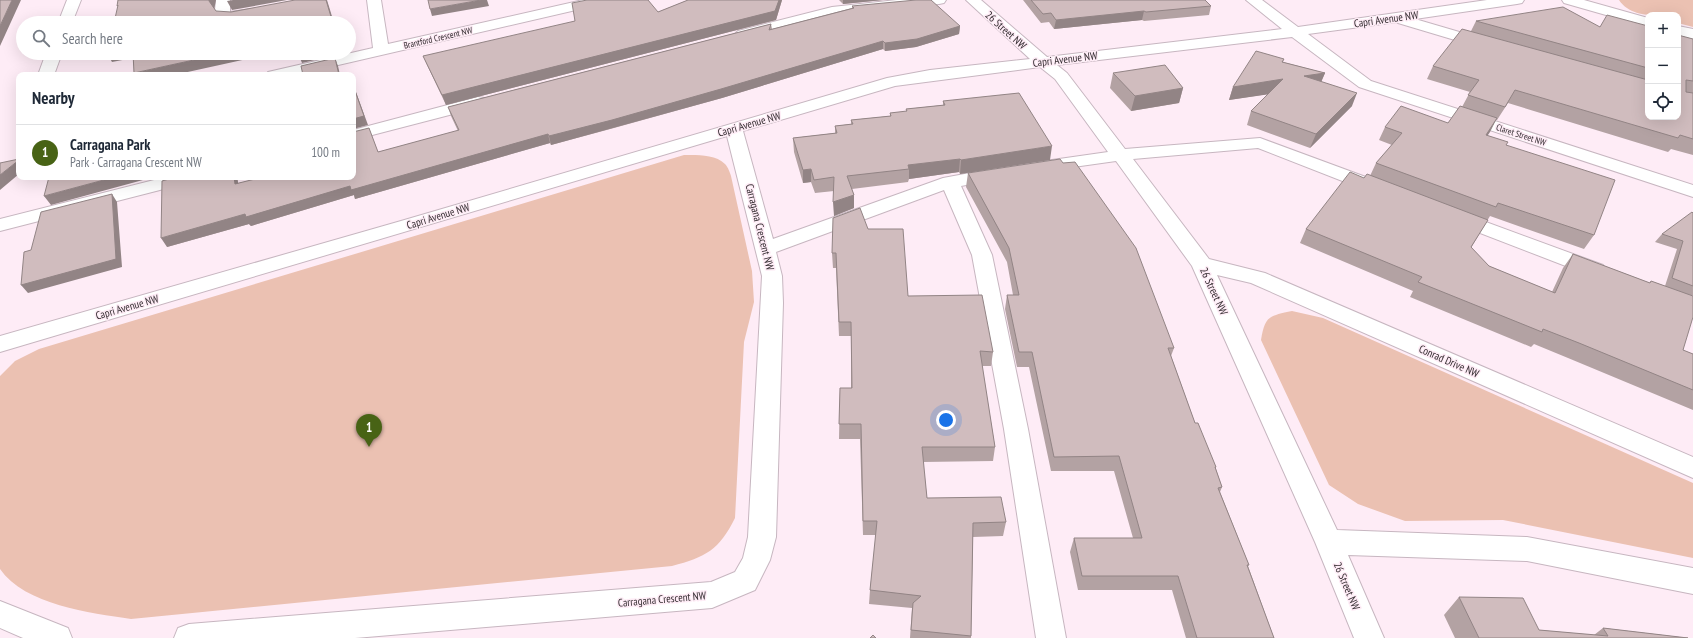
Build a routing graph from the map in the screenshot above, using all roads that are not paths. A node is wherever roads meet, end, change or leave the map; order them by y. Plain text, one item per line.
1 (74, 0) edge
2 (224, 0) edge
3 (374, 0) edge
4 (602, 0) edge
5 (939, 0) edge
6 (973, 0) edge
7 (1253, 0) edge
8 (1517, 0) edge
9 (1569, 0) edge
10 (827, 5) edge
11 (266, 10) edge
12 (68, 16) edge
13 (1395, 18) junction
14 (1645, 21) edge
15 (1293, 31) junction
16 (1681, 31) edge
17 (1693, 34) edge
18 (732, 37) edge
19 (1503, 49) edge
20 (381, 51) junction
21 (356, 57) edge
22 (51, 60) edge
23 (341, 60) edge
24 (1043, 62) junction
25 (47, 72) edge
26 (287, 72) edge
27 (493, 98) edge
28 (734, 128) junction
29 (356, 134) edge
30 (1121, 155) junction
31 (176, 180) edge
32 (950, 182) junction
33 (1693, 191) edge
34 (1394, 194) edge
35 (1439, 211) edge
36 (0, 225) edge
37 (765, 249) junction
38 (1202, 264) junction
39 (1611, 276) edge
40 (0, 344) edge
41 (1693, 468) edge
42 (1329, 542) junction
43 (1693, 581) edge
44 (0, 614) edge
45 (57, 638) edge
46 (189, 638) edge
47 (1051, 638) edge
48 (1369, 638) edge

1 - 12 street
2 - 11 street
3 - 20 street
4 - 20 street, Brantford Crescent NW
5 - 10 street
6 - 24 street, 26 Street NW
7 - 15 street, Claret Street NW
8 - 13 street, Capri Avenue NW
9 - 14 street
10 - 18 street
13 - 15 street, Capri Avenue NW
13 - 19 street
15 - 24 street, Capri Avenue NW
15 - 33 street, Claret Street NW
16 - 17 street
20 - 21 street, Brantford Crescent NW
22 - 25 street
23 - 26 street, Brantford Crescent NW
24 - 28 street, Capri Avenue NW
24 - 30 street, 26 Street NW
27 - 29 street
28 - 37 street, Carragana Crescent NW
28 - 40 street, Capri Avenue NW
30 - 32 street
30 - 34 street
30 - 38 street, 26 Street NW
31 - 36 street
32 - 37 street
32 - 47 street
35 - 39 street
37 - 46 street, Carragana Crescent NW
38 - 41 street, Conrad Drive NW
38 - 42 street, 26 Street NW
42 - 43 street
42 - 48 street, 26 Street NW
44 - 45 street

